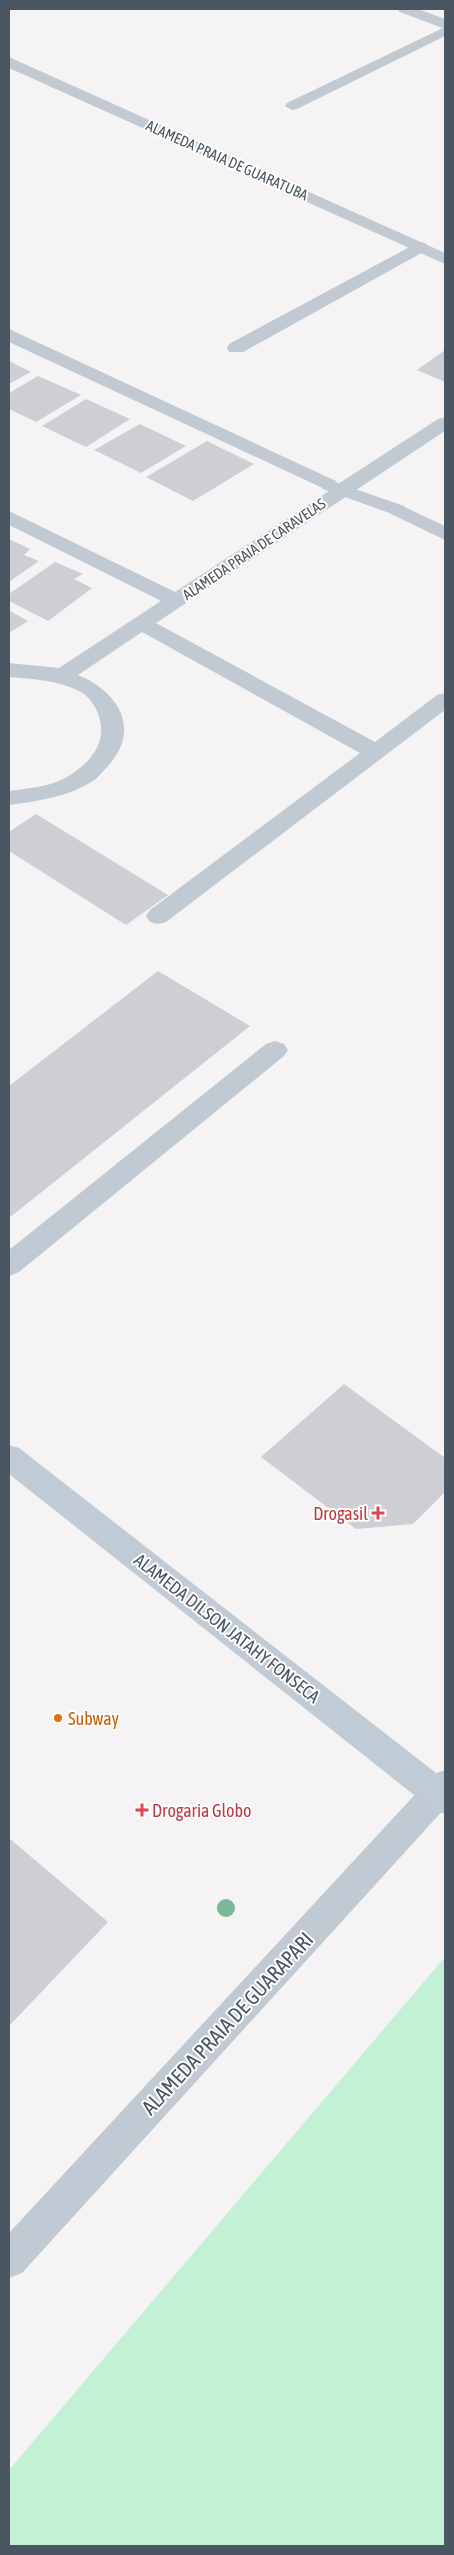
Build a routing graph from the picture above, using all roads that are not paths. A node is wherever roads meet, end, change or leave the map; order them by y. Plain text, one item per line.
1 (404, 9) edge
2 (445, 24) edge
3 (445, 31) edge
4 (9, 62) edge
5 (292, 106) dead end
6 (419, 246) junction
7 (445, 258) edge
8 (9, 334) edge
9 (236, 348) dead end
10 (445, 423) edge
11 (335, 488) junction
12 (398, 510) joint
13 (9, 516) edge
14 (445, 534) edge
15 (177, 601) junction
16 (143, 624) junction
17 (9, 670) edge
18 (62, 676) junction
19 (445, 700) edge
20 (376, 752) junction
21 (9, 798) edge
22 (158, 916) dead end
23 (275, 1050) dead end
24 (9, 1266) edge
25 (9, 1457) edge
26 (443, 1792) edge
27 (9, 2260) edge

1 - 2 street
3 - 5 lane
4 - 6 street, ALAMEDA PRAIA DE GUARATUBA
6 - 7 street, ALAMEDA PRAIA DE GUARATUBA
6 - 9 street
8 - 11 street
10 - 11 street, ALAMEDA PRAIA DE CARAVELAS
11 - 12 lane
11 - 15 street, ALAMEDA PRAIA DE CARAVELAS
12 - 14 street
13 - 15 street
15 - 16 street, ALAMEDA PRAIA DE CARAVELAS
16 - 18 street, ALAMEDA PRAIA DE CARAVELAS
16 - 20 street
17 - 18 street
18 - 21 street
19 - 20 street
20 - 22 street
23 - 24 street
25 - 26 main road, ALAMEDA DILSON JATAHY FONSECA
26 - 27 street, ALAMEDA PRAIA DE GUARAPARI

